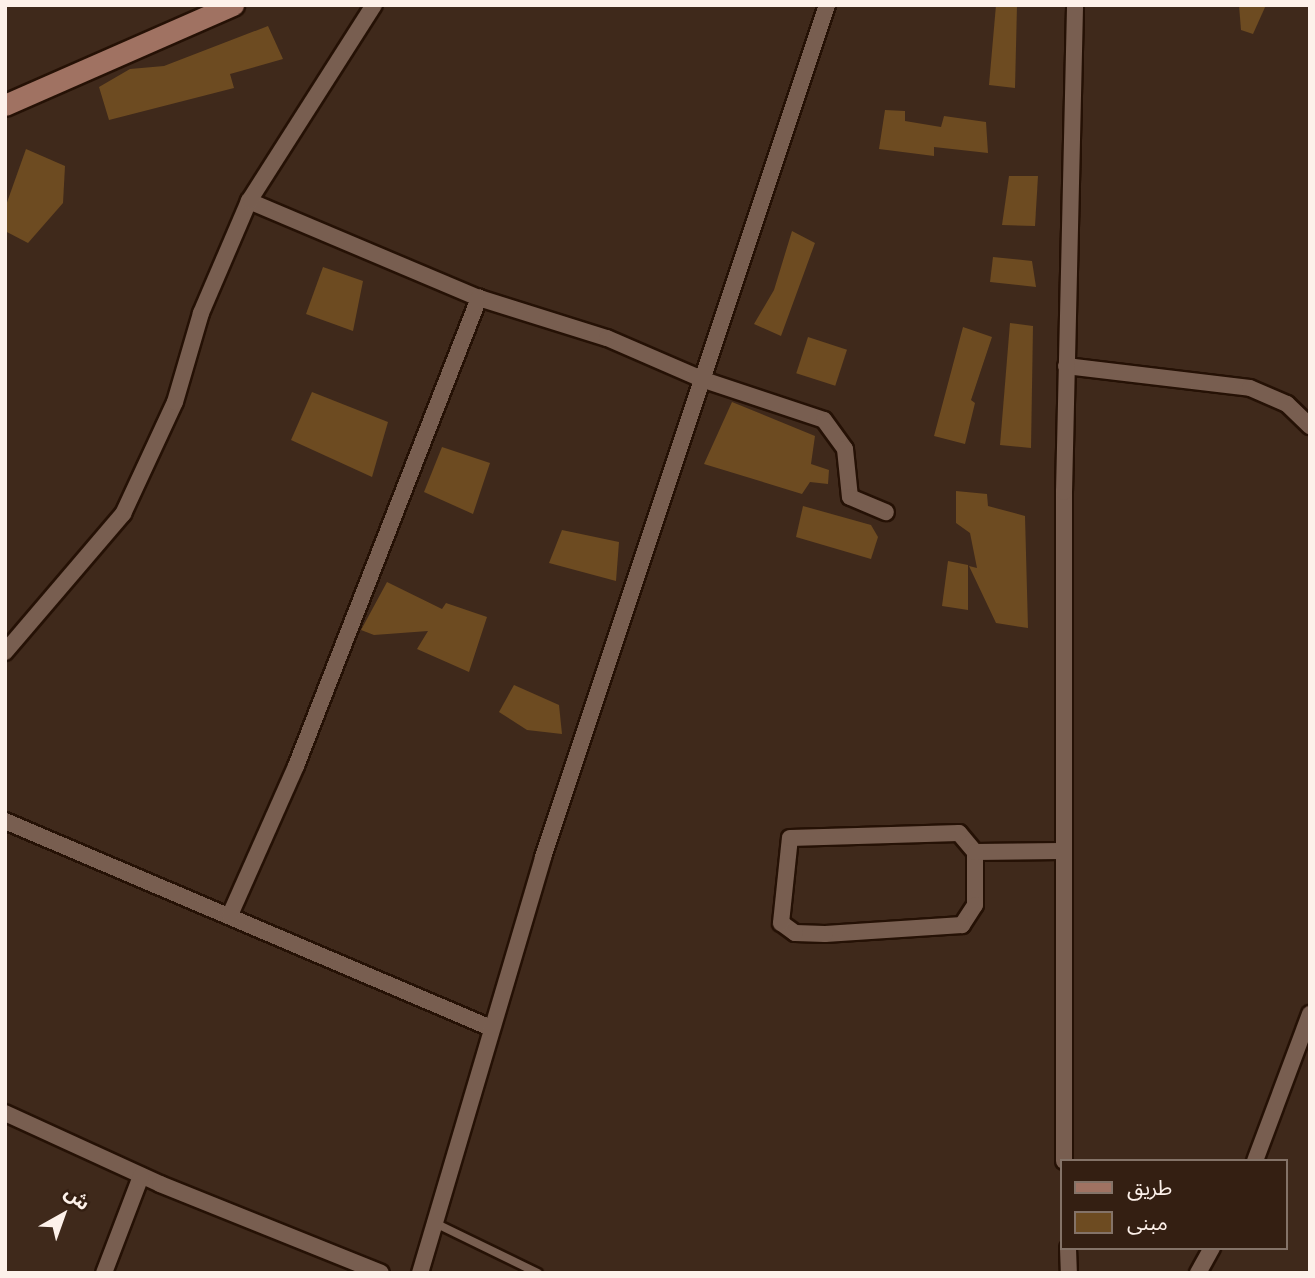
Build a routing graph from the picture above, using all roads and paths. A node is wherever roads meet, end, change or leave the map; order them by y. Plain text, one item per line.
1 (233, 5) edge
2 (374, 5) edge
3 (827, 5) edge
4 (1075, 5) edge
5 (5, 105) edge
6 (249, 201) junction
7 (479, 298) junction
8 (1066, 366) junction
9 (704, 380) junction
10 (1310, 426) edge
11 (886, 512) dead end
12 (5, 652) edge
13 (5, 821) edge
14 (1061, 851) junction
15 (975, 852) junction
16 (230, 915) junction
17 (1310, 1014) edge
18 (491, 1028) junction
19 (5, 1113) edge
20 (1064, 1159) edge
21 (1256, 1159) edge
22 (141, 1176) junction
23 (435, 1223) junction
24 (1068, 1250) edge
25 (1211, 1250) edge
26 (104, 1273) edge
27 (381, 1273) edge
28 (420, 1273) edge
29 (538, 1273) edge
30 (1069, 1273) edge
31 (1198, 1273) edge

1 - 5 street
2 - 6 street
3 - 9 street
4 - 8 street
6 - 7 street
6 - 12 street
7 - 9 street
7 - 16 street
8 - 10 street
8 - 14 street
9 - 11 street
9 - 18 street
13 - 16 street
14 - 15 street
14 - 20 street
15 - 15 street
16 - 18 street
17 - 21 street
18 - 23 street
19 - 22 street
22 - 26 street
22 - 27 street
23 - 28 street
23 - 29 lane
24 - 30 street
25 - 31 street

